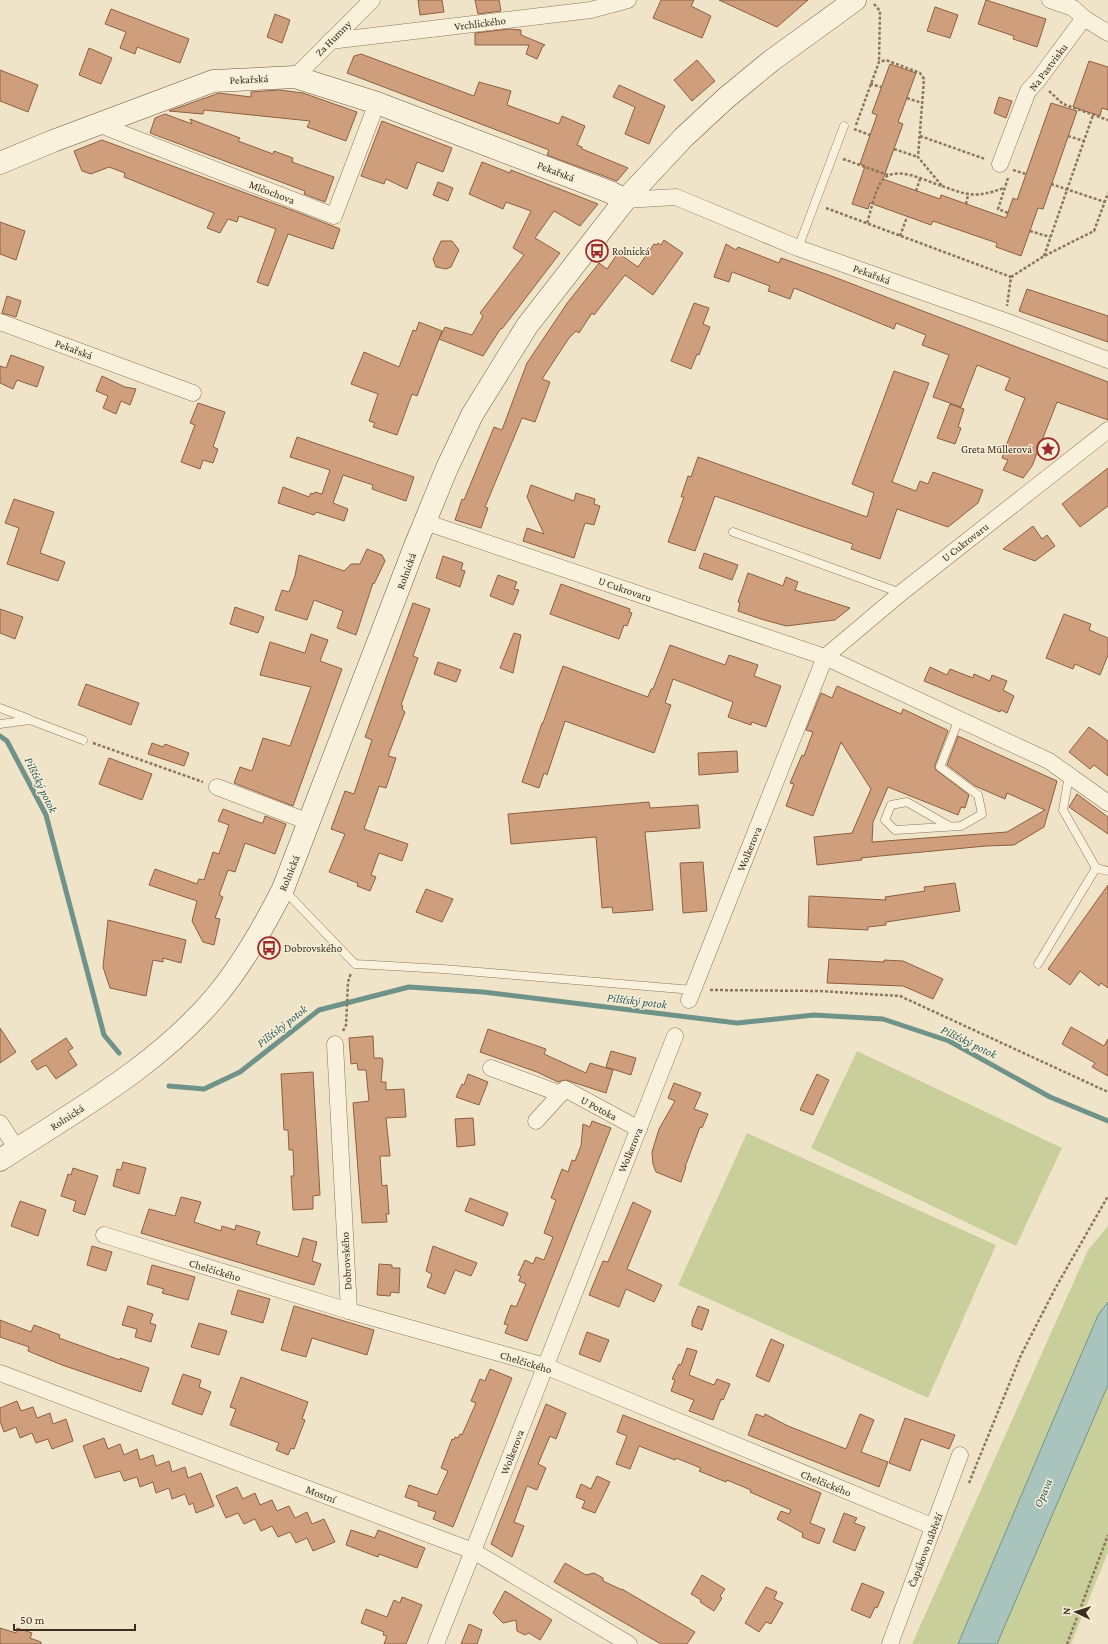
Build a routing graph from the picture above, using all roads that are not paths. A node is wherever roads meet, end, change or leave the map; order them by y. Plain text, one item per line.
1 (372, 0) edge
2 (628, 0) edge
3 (854, 0) edge
4 (1050, 0) edge
5 (1078, 9) junction
6 (1108, 33) edge
7 (330, 41) junction
8 (295, 77) junction
9 (377, 103) junction
10 (98, 124) junction
11 (844, 126) dead end
12 (0, 163) edge
13 (1000, 164) road end
14 (625, 200) junction
15 (798, 248) junction
16 (0, 322) edge
17 (1108, 360) edge
18 (193, 393) dead end
19 (1108, 430) edge
20 (425, 522) junction
21 (733, 532) dead end
22 (901, 593) junction
23 (825, 657) junction
24 (0, 708) edge
25 (959, 719) junction
26 (30, 720) junction
27 (0, 724) edge
28 (83, 740) road end
29 (1069, 776) junction
30 (217, 787) road end
31 (1108, 803) edge
32 (310, 822) junction
33 (949, 826) junction
34 (1096, 868) junction
35 (1108, 871) edge
36 (283, 889) junction
37 (1038, 964) dead end
38 (691, 995) joint
39 (675, 1036) dead end
40 (335, 1044) dead end
41 (491, 1068) dead end
42 (561, 1094) junction
43 (536, 1121) dead end
44 (0, 1123) edge
45 (638, 1129) junction
46 (9, 1154) edge
47 (104, 1236) dead end
48 (349, 1311) junction
49 (545, 1366) junction
50 (0, 1373) edge
51 (960, 1455) dead end
52 (934, 1527) junction
53 (473, 1551) junction
54 (436, 1644) edge
55 (629, 1644) edge
56 (890, 1644) edge

1 - 7 street, Za Humny
2 - 7 street, Vrchlického
3 - 14 street, Rolnická
4 - 5 street
5 - 6 street
5 - 13 street, Na Pastvisku
7 - 8 street, Za Humny
8 - 9 street, Pekařská
8 - 10 street, Pekařská
9 - 10 street, Mlčochova
9 - 14 street, Pekařská
10 - 12 street, Pekařská
11 - 15 lane
14 - 15 street, Pekařská
14 - 20 street, Rolnická
15 - 17 street, Pekařská
16 - 18 street, Pekařská
19 - 22 street, U Cukrovaru
20 - 23 street, U Cukrovaru
20 - 32 street, Rolnická
21 - 22 lane
22 - 23 street, U Cukrovaru
23 - 25 street, U Cukrovaru
23 - 38 street, Wolkerova
24 - 26 lane
25 - 29 street, U Cukrovaru
25 - 33 lane
26 - 27 lane
26 - 28 lane
29 - 31 street, U Cukrovaru
29 - 34 lane
30 - 32 street
32 - 36 street, Rolnická
33 - 33 lane
34 - 35 lane
34 - 37 lane
36 - 38 lane
36 - 46 street, Rolnická
39 - 45 street, Wolkerova
40 - 48 street, Dobrovského
41 - 42 street, U Potoka
42 - 43 street
42 - 45 street, U Potoka
44 - 46 street
45 - 49 street, Wolkerova
47 - 48 street, Chelčického
48 - 49 street, Chelčického
49 - 52 street, Chelčického
49 - 53 street, Wolkerova
50 - 53 street, Mostní
51 - 52 street, Čapákovo nábřeží
52 - 56 street, Čapákovo nábřeží
53 - 54 street, Wolkerova
53 - 55 street, Mostní

